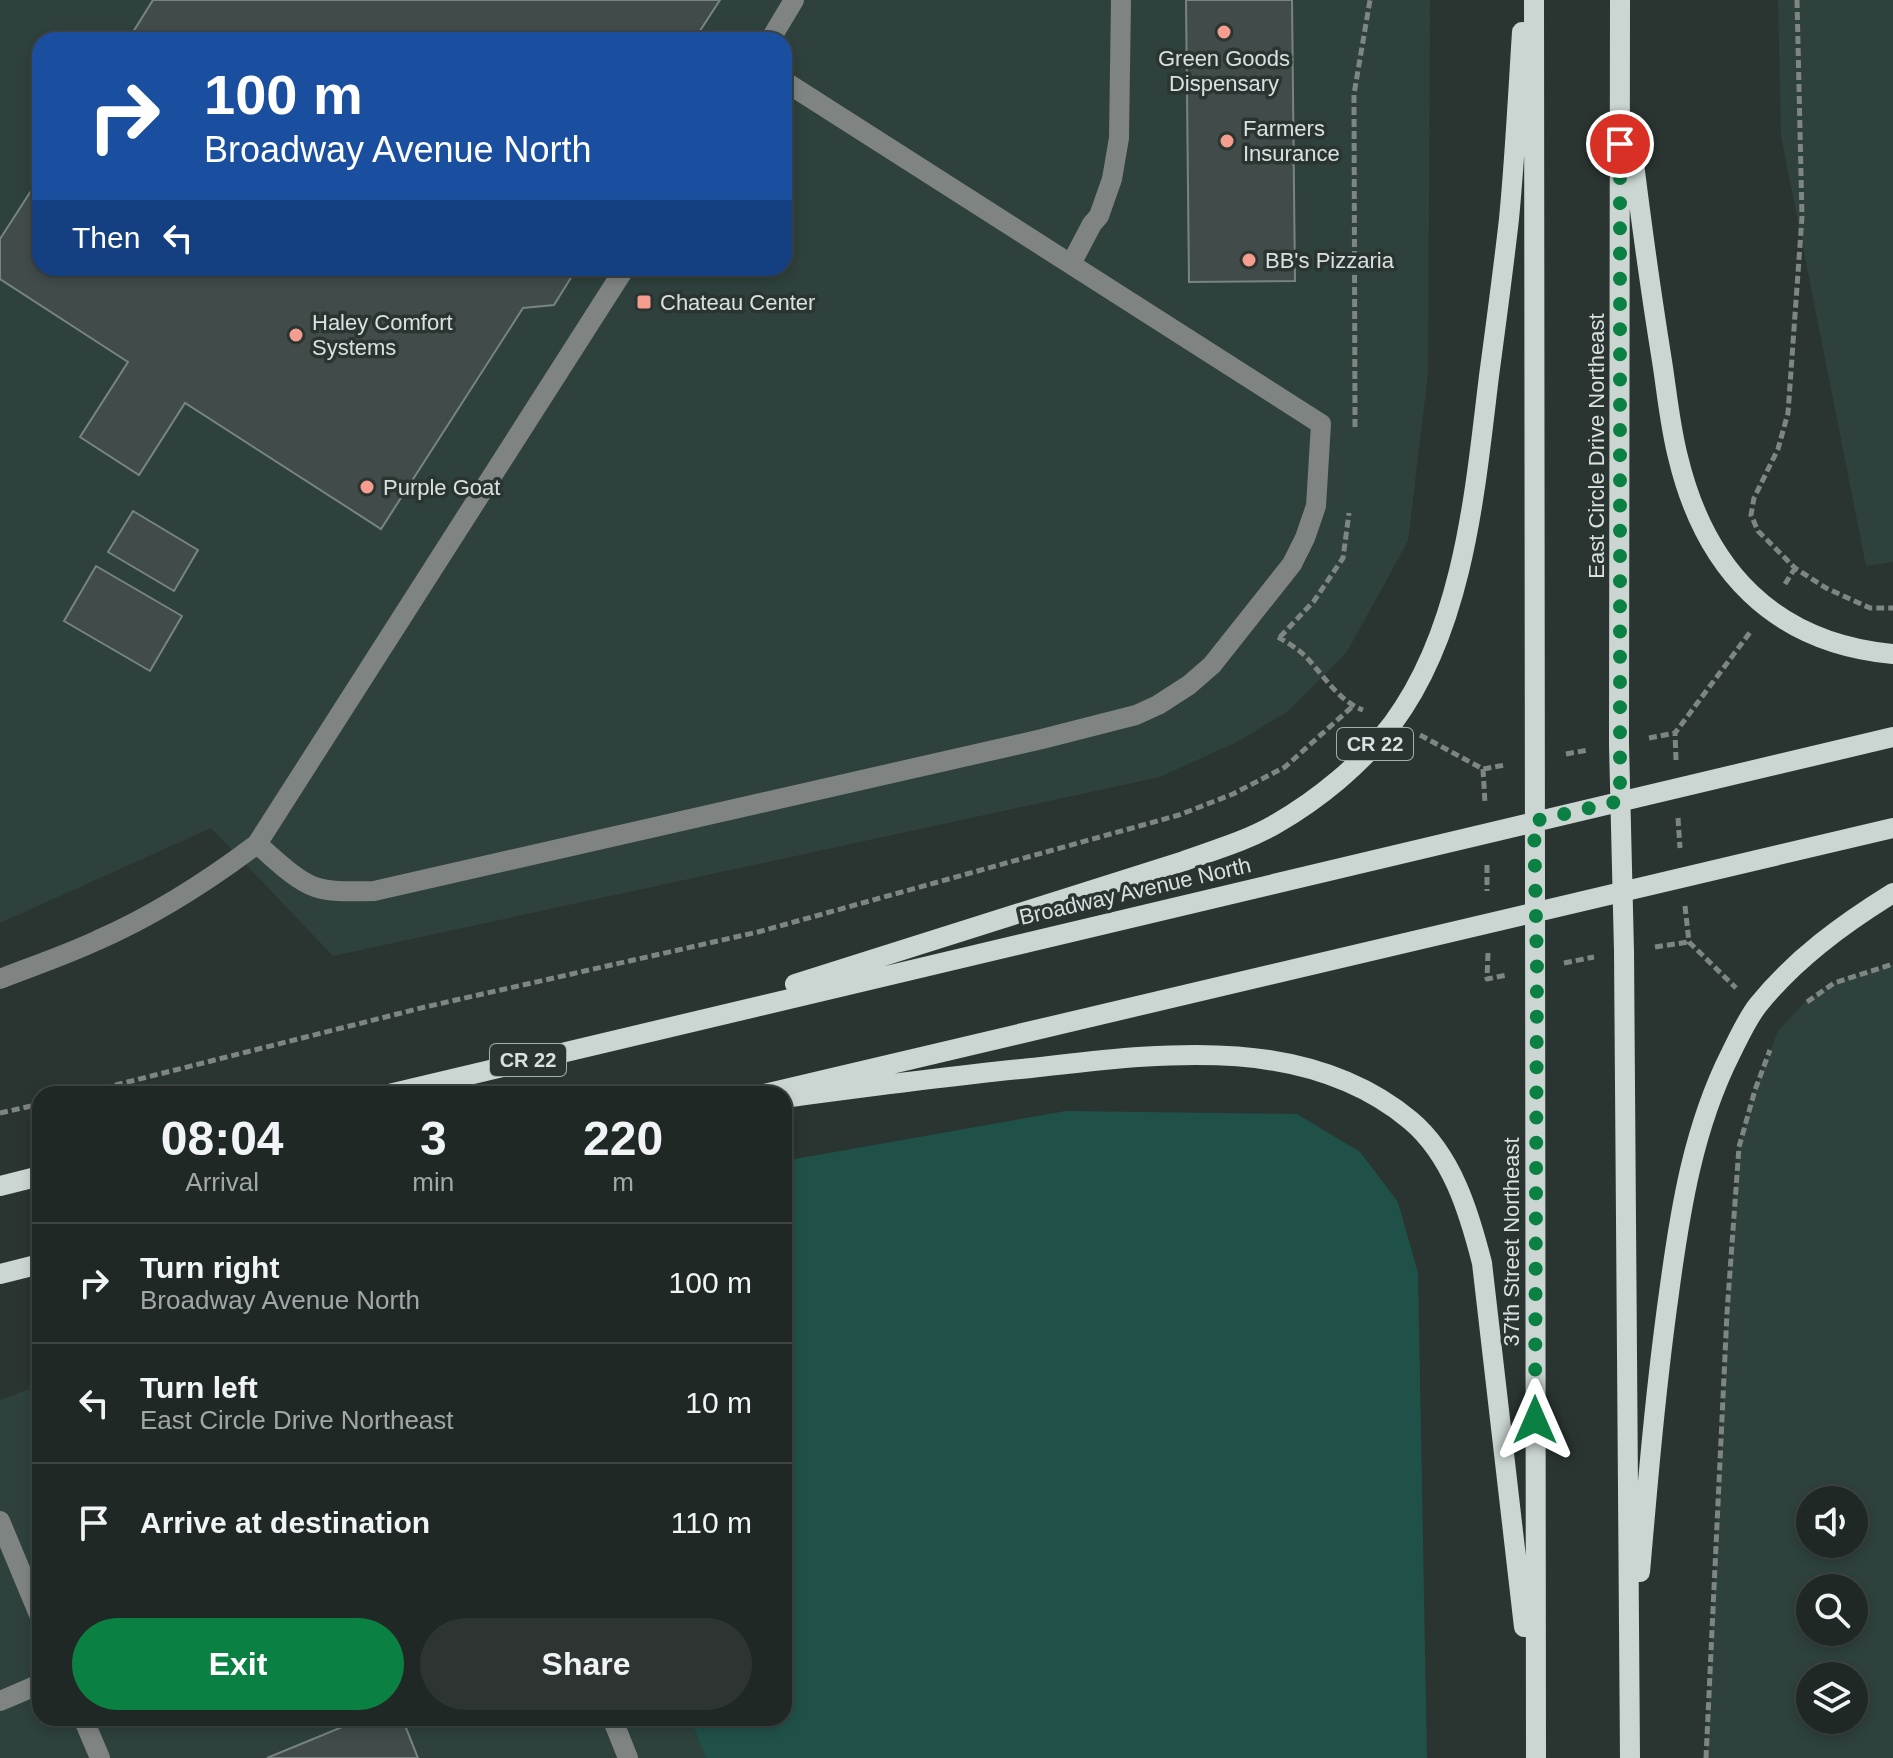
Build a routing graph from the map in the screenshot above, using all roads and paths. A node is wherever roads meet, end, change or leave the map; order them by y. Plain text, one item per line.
1 (794, 0) edge
2 (1121, 0) edge
3 (1370, 0) edge
4 (1525, 0) edge
5 (1534, 0) edge
6 (1620, 0) edge
7 (1797, 0) edge
8 (775, 32) edge
9 (1620, 52) junction
10 (792, 86) edge
11 (1071, 264) junction
12 (620, 276) edge
13 (1354, 436) dead end
14 (1350, 499) dead end
15 (1795, 568) junction
16 (1893, 608) edge
17 (1768, 609) junction
18 (1893, 654) edge
19 (1893, 737) edge
20 (1483, 769) dead end
21 (1677, 787) junction
22 (1620, 801) junction
23 (1534, 821) junction
24 (1893, 828) edge
25 (1486, 833) junction
26 (257, 844) junction
27 (1681, 877) junction
28 (1621, 891) junction
29 (1893, 893) edge
30 (1534, 912) junction
31 (1488, 923) junction
32 (1689, 942) junction
33 (1624, 951) junction
34 (1893, 964) edge
35 (1537, 969) junction
36 (0, 979) edge
37 (1803, 1004) dead end
38 (1756, 1007) junction
39 (668, 1026) junction
40 (1772, 1045) dead end
41 (112, 1086) edge
42 (422, 1086) edge
43 (792, 1087) edge
44 (792, 1097) edge
45 (32, 1106) edge
46 (0, 1113) edge
47 (32, 1178) edge
48 (0, 1186) edge
49 (32, 1266) edge
50 (0, 1274) edge
51 (0, 1521) edge
52 (32, 1598) edge
53 (32, 1687) edge
54 (1629, 1699) junction
55 (0, 1701) edge
56 (86, 1726) edge
57 (615, 1726) edge
58 (1535, 1728) junction
59 (100, 1758) edge
60 (628, 1758) edge
61 (1536, 1758) edge
62 (1630, 1758) edge
63 (1706, 1758) edge

1 - 8 street
2 - 11 street
3 - 13 path
4 - 39 main road, CR 22
5 - 23 main road
6 - 9 main road, East Circle Drive Northeast
7 - 15 path
9 - 17 main road
9 - 22 main road, East Circle Drive Northeast
10 - 11 street
11 - 26 street
12 - 26 street
14 - 41 path
15 - 16 path
15 - 17 path
17 - 18 main road
17 - 21 path
19 - 21 main road, Broadway Avenue North
20 - 25 path
21 - 22 main road, Broadway Avenue North
21 - 27 path
22 - 23 main road, Broadway Avenue North / CR 22
22 - 28 main road, East Circle Drive Northeast
23 - 25 main road, Broadway Avenue North / CR 22
23 - 30 main road, 37th Street Northeast
24 - 27 main road
25 - 31 path
25 - 39 main road, Broadway Avenue North / CR 22
26 - 36 street
27 - 28 main road
27 - 32 path
28 - 30 main road
28 - 33 main road
29 - 38 main road
30 - 31 main road
30 - 35 main road, 37th Street Northeast
31 - 35 path
31 - 43 main road
32 - 33 path
32 - 38 path
33 - 35 path
33 - 54 main road
34 - 37 path
35 - 58 main road, 37th Street Northeast
38 - 54 main road
39 - 42 main road, Broadway Avenue North / CR 22
40 - 63 path
44 - 58 main road
45 - 46 path
47 - 48 main road
49 - 50 main road
51 - 52 street
53 - 55 street
54 - 62 main road
56 - 59 street
57 - 60 street
58 - 61 main road, 37th Street Northeast

